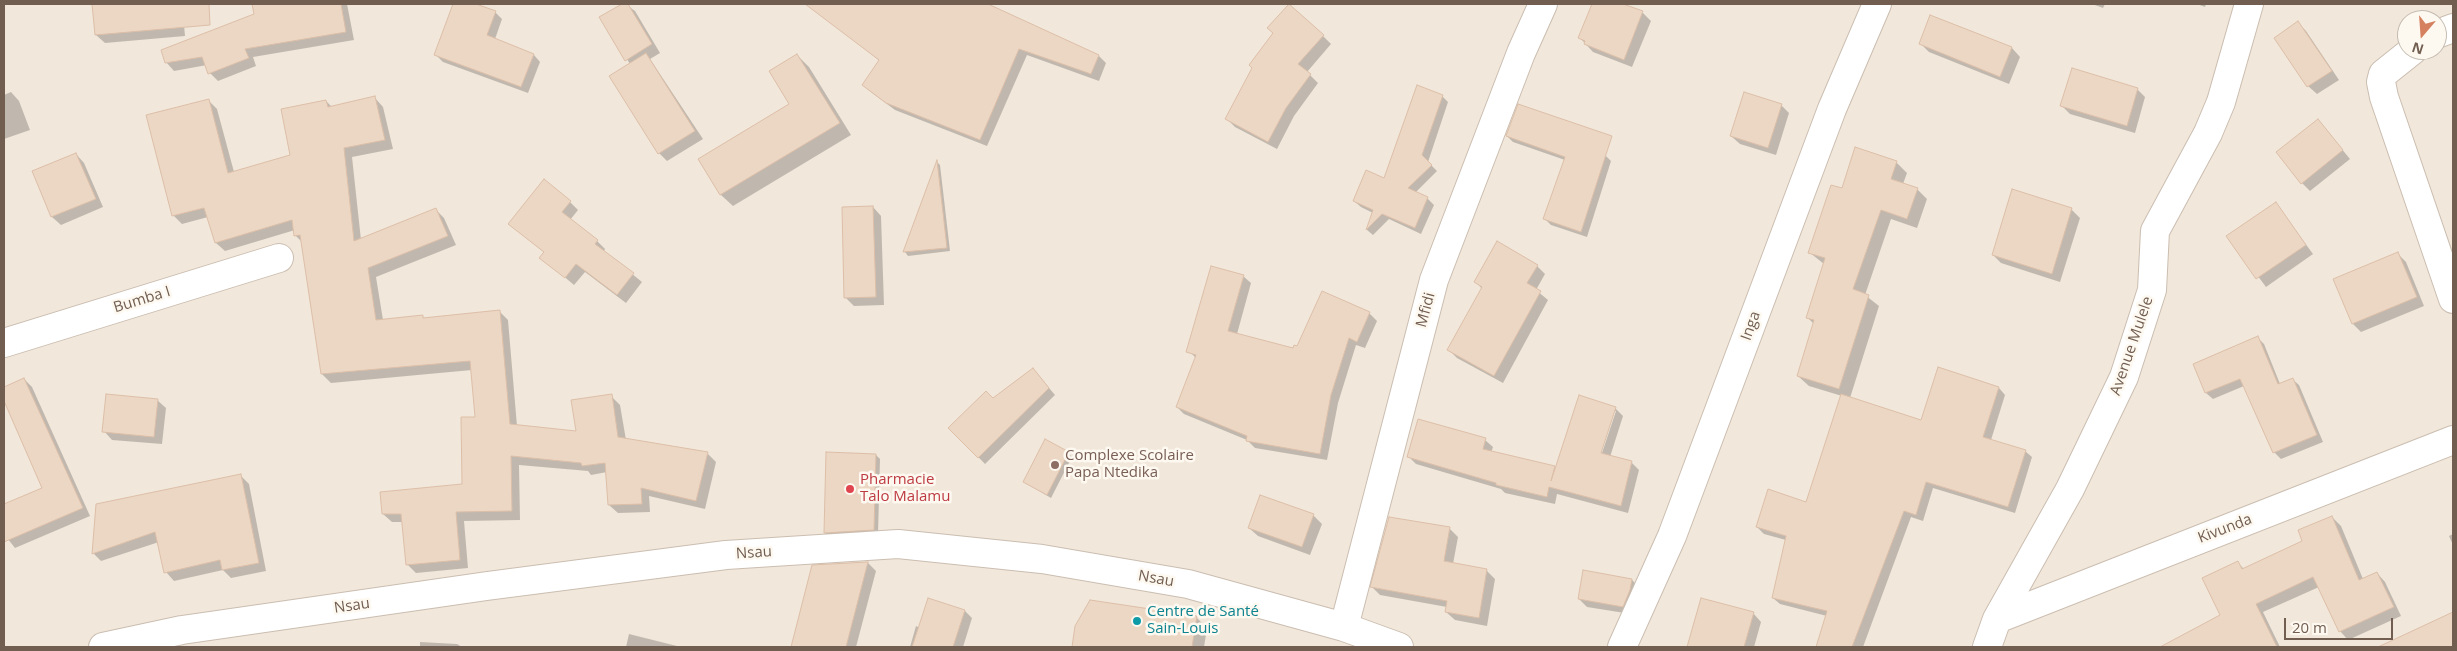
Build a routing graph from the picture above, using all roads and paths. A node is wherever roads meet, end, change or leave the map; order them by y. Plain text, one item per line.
1 (1542, 4) edge
2 (1877, 4) edge
3 (2249, 4) edge
4 (2400, 60) edge
5 (279, 258) dead end
6 (2453, 300) edge
7 (4, 342) edge
8 (2453, 440) edge
9 (1998, 618) junction
10 (1344, 627) junction
11 (103, 647) edge
12 (1399, 647) edge
13 (1622, 647) edge
14 (1987, 647) edge

1 - 10 street, Mfidi
2 - 13 street, Inga
3 - 9 street, Avenue Mulele
4 - 6 street
5 - 7 street, Bumba I
8 - 9 street, Kivunda
9 - 14 street, Avenue Mulele
10 - 11 street, Nsau
10 - 12 street, Nsau

